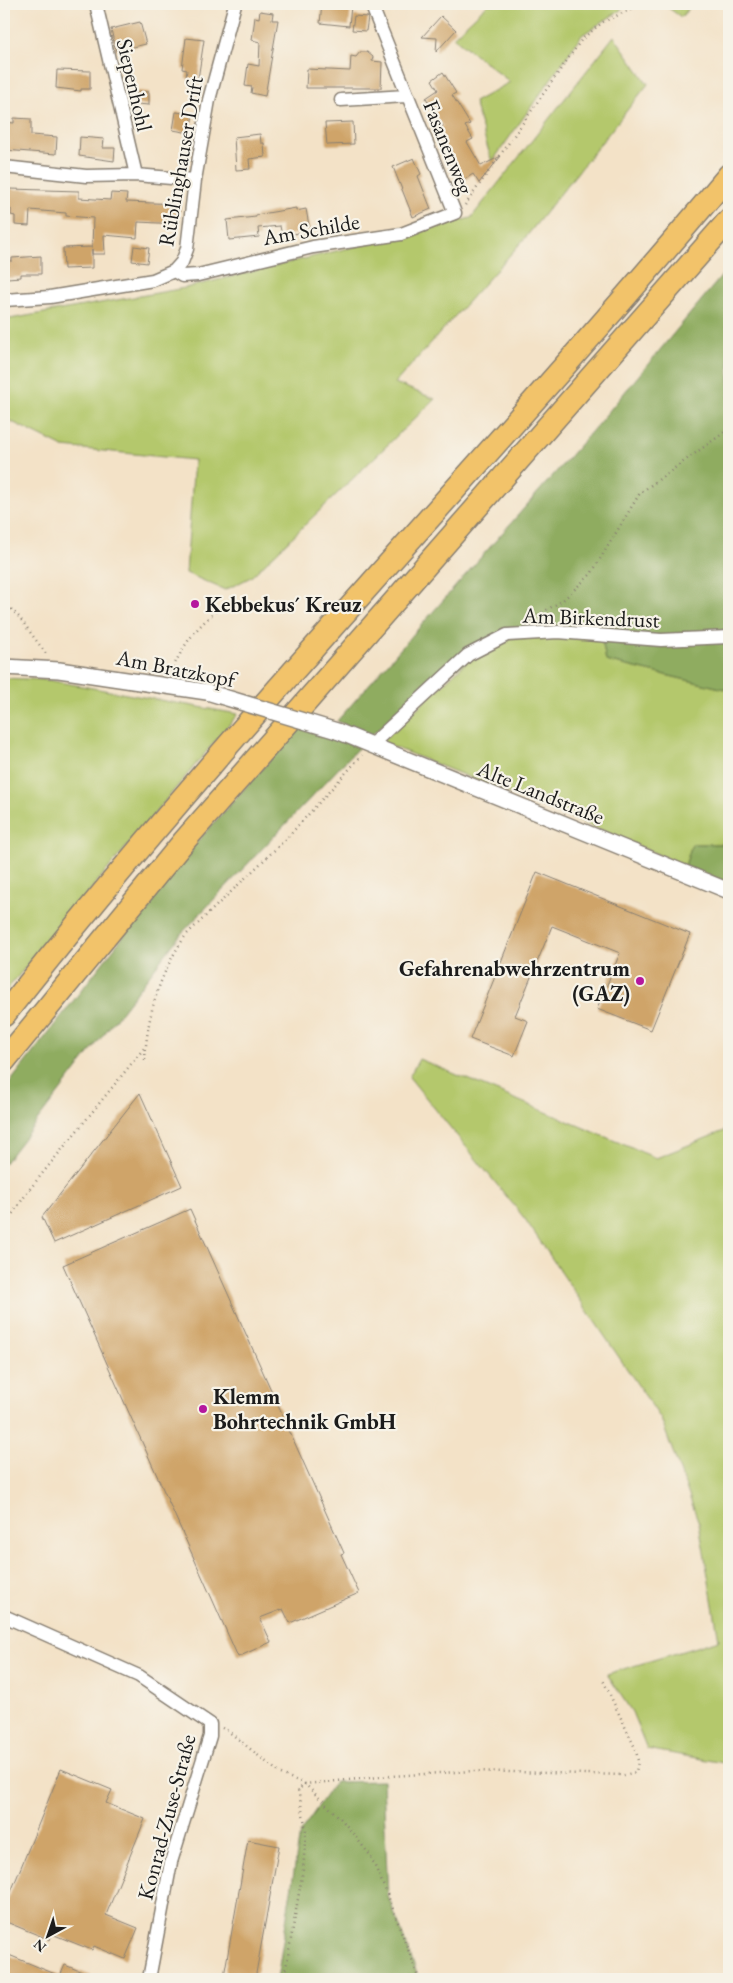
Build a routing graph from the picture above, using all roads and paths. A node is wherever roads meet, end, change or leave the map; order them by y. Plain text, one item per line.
1 (96, 4) edge
2 (235, 4) edge
3 (371, 4) edge
4 (636, 4) edge
5 (406, 96) junction
6 (341, 100) dead end
7 (4, 167) edge
8 (136, 175) junction
9 (729, 175) edge
10 (195, 180) junction
11 (455, 213) junction
12 (729, 220) edge
13 (174, 271) junction
14 (4, 300) edge
15 (729, 429) edge
16 (4, 602) edge
17 (225, 604) dead end
18 (507, 635) junction
19 (729, 637) edge
20 (4, 667) edge
21 (59, 670) junction
22 (170, 673) dead end
23 (337, 731) joint
24 (371, 745) junction
25 (729, 891) edge
26 (4, 1015) edge
27 (146, 1046) junction
28 (4, 1060) edge
29 (145, 1060) dead end
30 (4, 1226) edge
31 (4, 1616) edge
32 (602, 1678) dead end
33 (210, 1724) junction
34 (305, 1784) junction
35 (149, 1979) edge
36 (284, 1979) edge
37 (419, 1979) edge

1 - 8 street, Siepenhohl
2 - 10 street, Rüblinghauser Drift
3 - 5 street, Fasanenweg
4 - 11 path
5 - 6 street, Fasanenweg
5 - 11 street, Fasanenweg
7 - 8 street
8 - 10 street
9 - 26 highway
10 - 13 street, Rüblinghauser Drift
11 - 13 street, Am Schilde
12 - 28 highway
13 - 14 street, Rüblinghauser Drift
15 - 18 path
16 - 21 path
17 - 22 path
18 - 19 street, Am Birkendrust
18 - 24 street, Am Birkendrust
20 - 21 street, Am Bratzkopf
21 - 23 street, Am Bratzkopf, bridge
23 - 24 street, Alte Landstraße
24 - 25 street, Alte Landstraße
24 - 27 path
27 - 29 path
27 - 30 path
31 - 33 street
32 - 34 path
33 - 34 path
33 - 35 street, Konrad-Zuse-Straße
34 - 36 path
34 - 37 path

